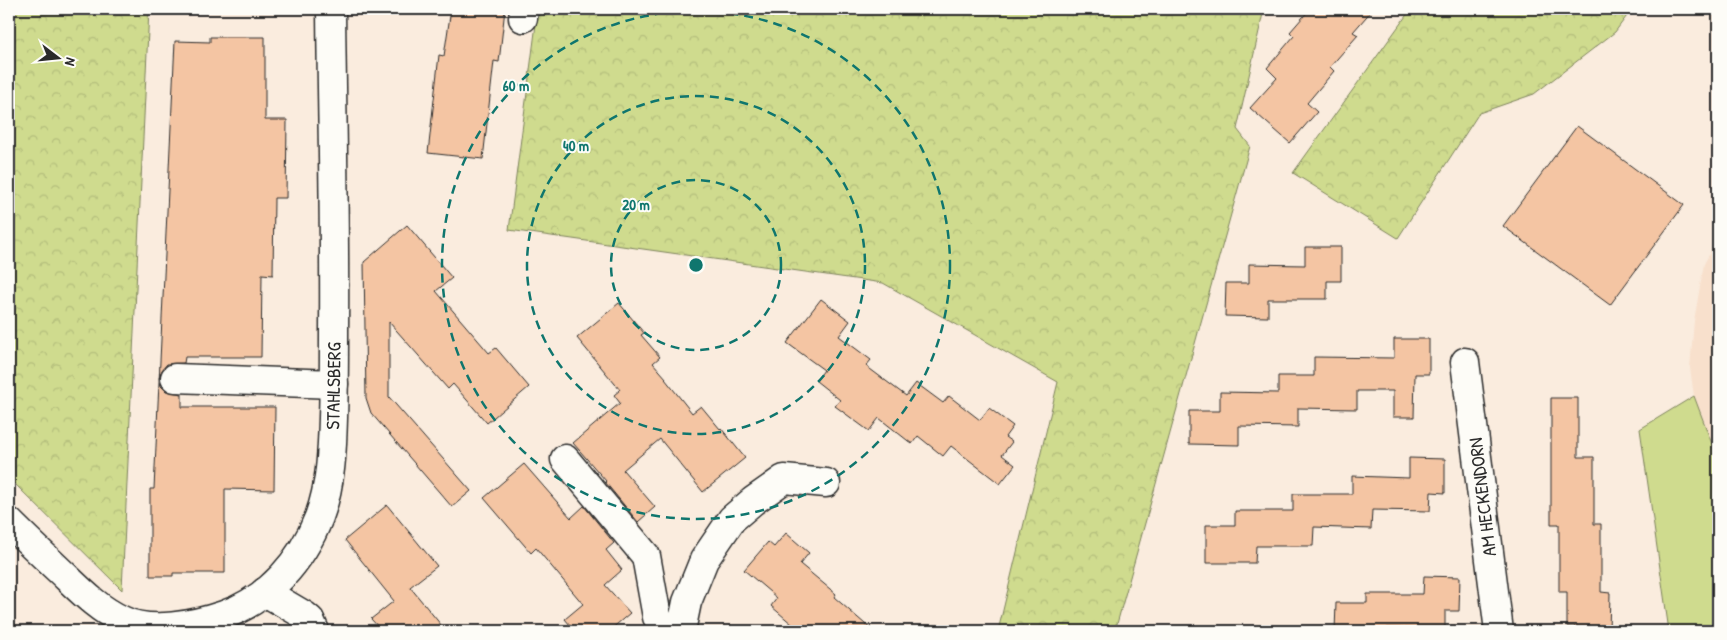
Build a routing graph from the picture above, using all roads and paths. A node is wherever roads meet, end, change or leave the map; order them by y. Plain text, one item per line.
1 (331, 9) edge
2 (1465, 362) dead end
3 (175, 378) dead end
4 (334, 384) junction
5 (566, 460) dead end
6 (826, 483) dead end
7 (9, 522) edge
8 (265, 592) junction
9 (122, 626) edge
10 (314, 631) edge
11 (666, 631) edge
12 (681, 631) edge
13 (1499, 631) edge

1 - 4 street, STAHLSBERG
2 - 13 street, AM HECKENDORN
3 - 4 street
4 - 8 street, STAHLSBERG
5 - 11 street
6 - 12 street
7 - 9 street, STAHLSBERG
8 - 9 street, STAHLSBERG
8 - 10 street

